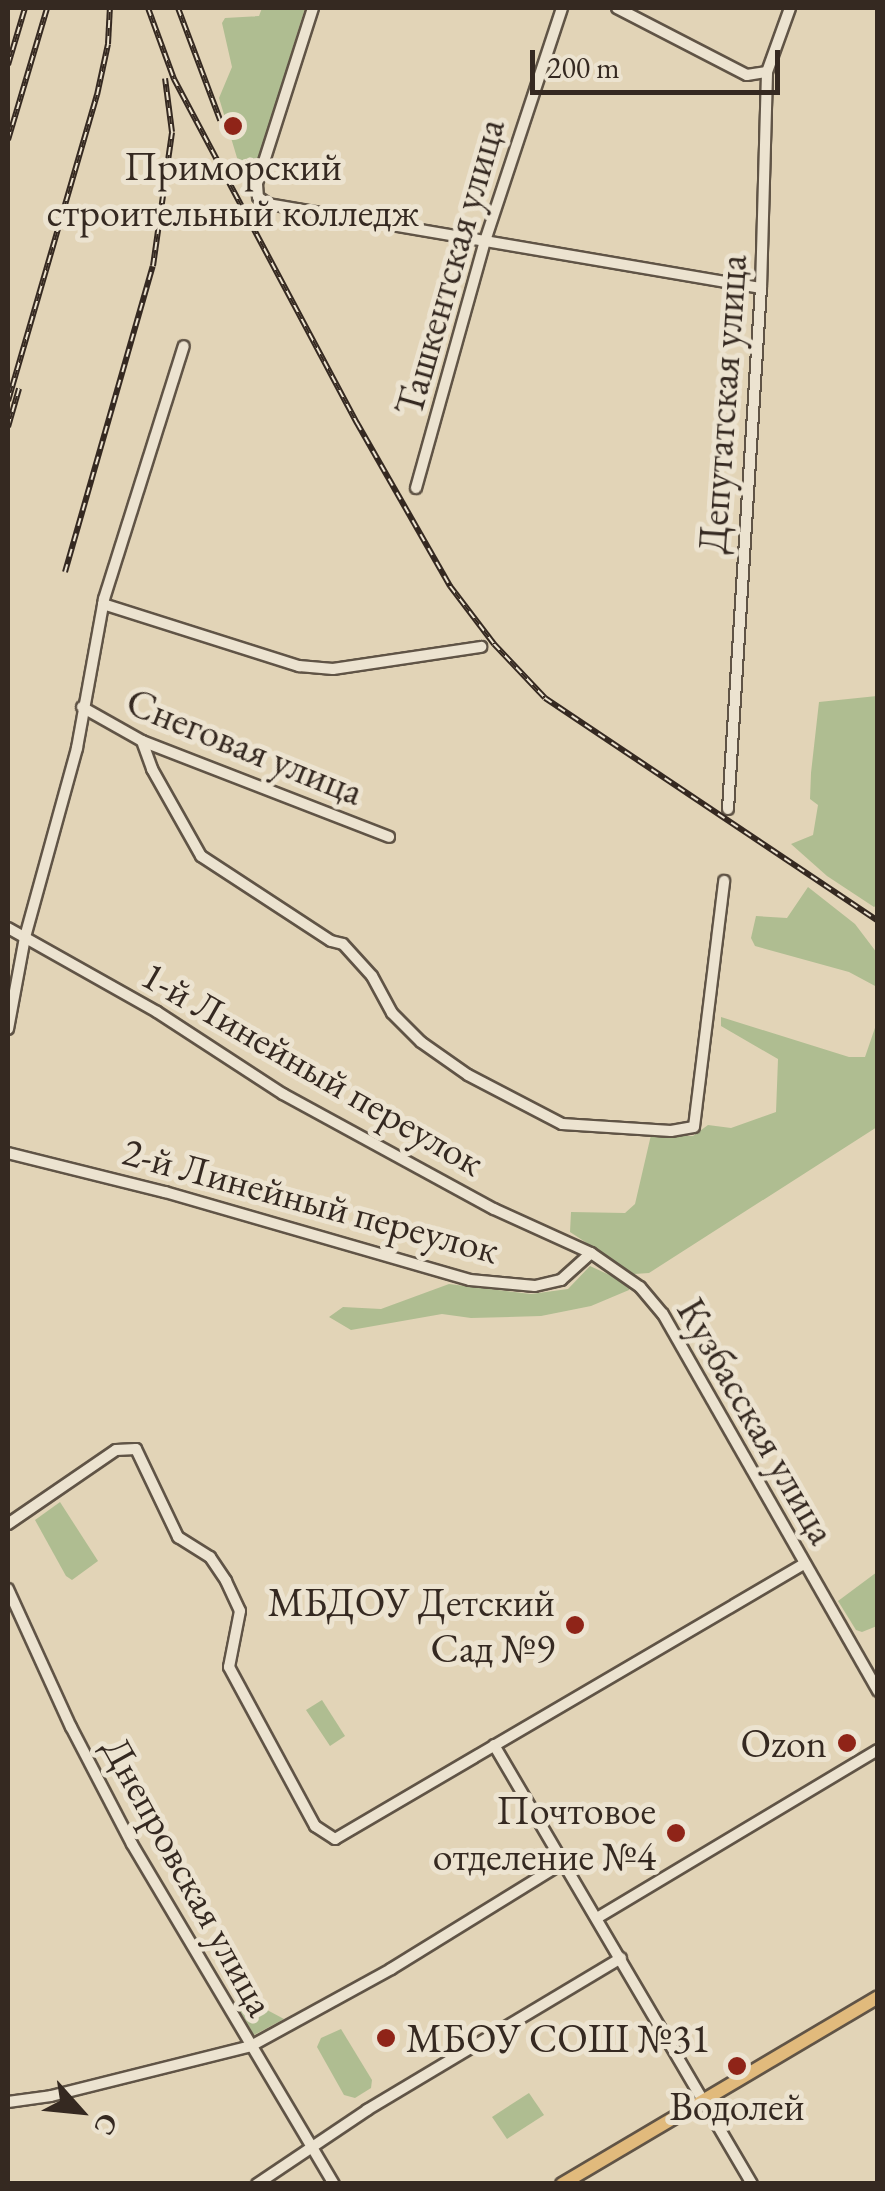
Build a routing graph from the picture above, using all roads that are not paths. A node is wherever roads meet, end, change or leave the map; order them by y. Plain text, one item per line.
1 (314, 8) edge
2 (562, 8) edge
3 (617, 8) edge
4 (790, 8) edge
5 (768, 72) junction
6 (485, 241) junction
7 (761, 288) junction
8 (184, 346) dead end
9 (416, 488) dead end
10 (103, 604) junction
11 (481, 646) dead end
12 (82, 707) junction
13 (142, 741) junction
14 (728, 809) dead end
15 (388, 836) dead end
16 (724, 881) dead end
17 (8, 928) edge
18 (25, 937) junction
19 (8, 1030) edge
20 (8, 1153) edge
21 (591, 1254) junction
22 (8, 1524) edge
23 (804, 1564) junction
24 (8, 1589) edge
25 (878, 1690) edge
26 (494, 1745) junction
27 (878, 1750) edge
28 (564, 1862) junction
29 (597, 1918) junction
30 (621, 1958) junction
31 (878, 1997) edge
32 (250, 2046) junction
33 (705, 2099) junction
34 (8, 2102) edge
35 (310, 2145) junction
36 (256, 2184) edge
37 (334, 2184) edge
38 (562, 2184) edge
39 (752, 2184) edge

1 - 6 street
2 - 6 street, Ташкентская улица
3 - 5 street
4 - 5 street, Депутатская улица
5 - 7 street, Депутатская улица
6 - 7 street
6 - 9 street, Ташкентская улица
7 - 14 street, Депутатская улица
8 - 10 street
10 - 11 street
10 - 12 street
12 - 13 street, Снеговая улица
12 - 18 street
13 - 15 street, Снеговая улица
13 - 16 street
17 - 18 street, 1-й Линейный переулок
18 - 19 street
18 - 21 street, 1-й Линейный переулок
20 - 21 street, 2-й Линейный переулок
21 - 23 street, Кузбасская улица
22 - 26 street
23 - 25 street, Кузбасская улица
23 - 26 street
24 - 32 street, Днепровская улица
26 - 28 street
27 - 29 street
28 - 29 street
28 - 32 street
29 - 30 street
30 - 33 street
30 - 35 street
31 - 33 main road
32 - 34 street
32 - 35 street, Днепровская улица
33 - 38 main road
33 - 39 street
35 - 36 street
35 - 37 street, Днепровская улица

